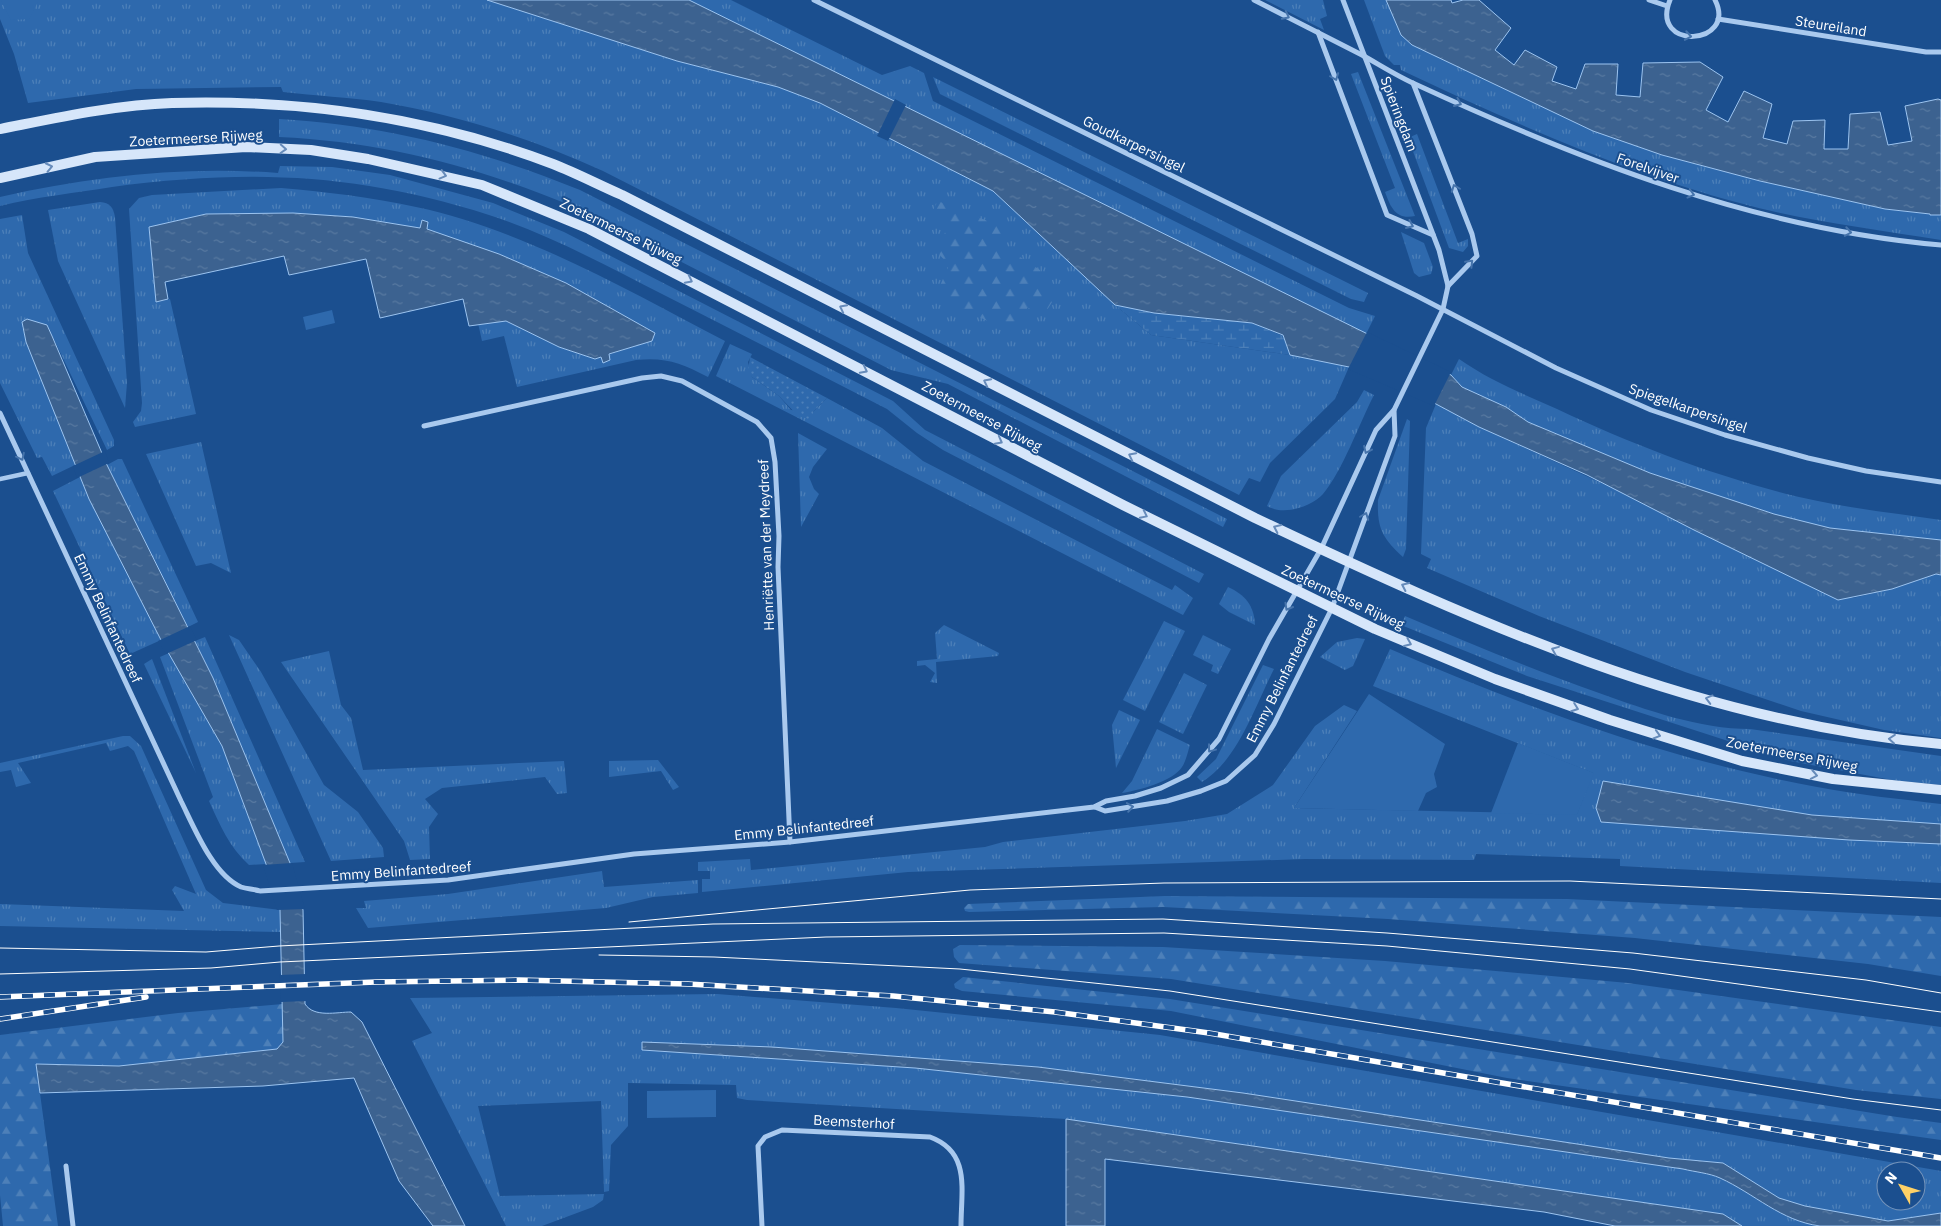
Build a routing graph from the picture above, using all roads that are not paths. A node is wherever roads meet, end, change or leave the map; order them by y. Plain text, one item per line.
1 (814, 0) edge
2 (1254, 0) edge
3 (1343, 0) edge
4 (1649, 0) edge
5 (1670, 0) edge
6 (1716, 0) edge
7 (1667, 6) junction
8 (1718, 20) junction
9 (1317, 32) junction
10 (1941, 52) edge
11 (1365, 57) junction
12 (1414, 83) junction
13 (0, 129) edge
14 (0, 178) edge
15 (1434, 235) junction
16 (1941, 246) edge
17 (1448, 286) junction
18 (1443, 309) junction
19 (1394, 410) junction
20 (0, 414) edge
21 (424, 426) dead end
22 (28, 473) junction
23 (0, 479) edge
24 (1941, 482) edge
25 (1321, 549) junction
26 (1348, 562) junction
27 (1297, 591) junction
28 (1332, 608) junction
29 (1941, 744) edge
30 (1941, 790) edge
31 (1094, 807) junction
32 (790, 842) junction
33 (66, 1166) dead end
34 (72, 1226) edge
35 (762, 1226) edge
36 (961, 1226) edge

1 - 18 street, Goudkarpersingel
2 -> 9 street, Forelvijver
3 - 11 street, Spieringdam
4 - 7 street
5 - 7 street
6 - 8 street
7 -> 8 street
8 - 10 street, Steureiland
9 - 11 street, Forelvijver
9 -> 15 street
11 - 12 street, Forelvijver
11 - 15 street, Spieringdam
12 -> 16 street, Forelvijver
17 -> 12 street, Spieringdam
25 -> 13 main road
14 -> 27 main road, Zoetermeerse Rijweg
15 - 17 street, Spieringdam
17 - 18 street, Spieringdam
18 - 19 street, Spieringdam
18 - 24 street, Spiegelkarpersingel
19 -> 25 street, Spieringdam
26 -> 19 street
20 -> 22 street, Emmy Belinfantedreef
21 - 32 street, Henriëtte van der Meydreef
22 - 23 street
22 - 32 street, Emmy Belinfantedreef
25 - 26 main road
25 - 27 street, Emmy Belinfantedreef
26 - 28 street, Emmy Belinfantedreef
29 -> 26 main road
27 - 28 main road, Zoetermeerse Rijweg
27 -> 31 street, Emmy Belinfantedreef
28 -> 30 main road, Zoetermeerse Rijweg
31 -> 28 street, Emmy Belinfantedreef
31 - 32 street, Emmy Belinfantedreef
33 - 34 street
35 - 36 street, Beemsterhof

